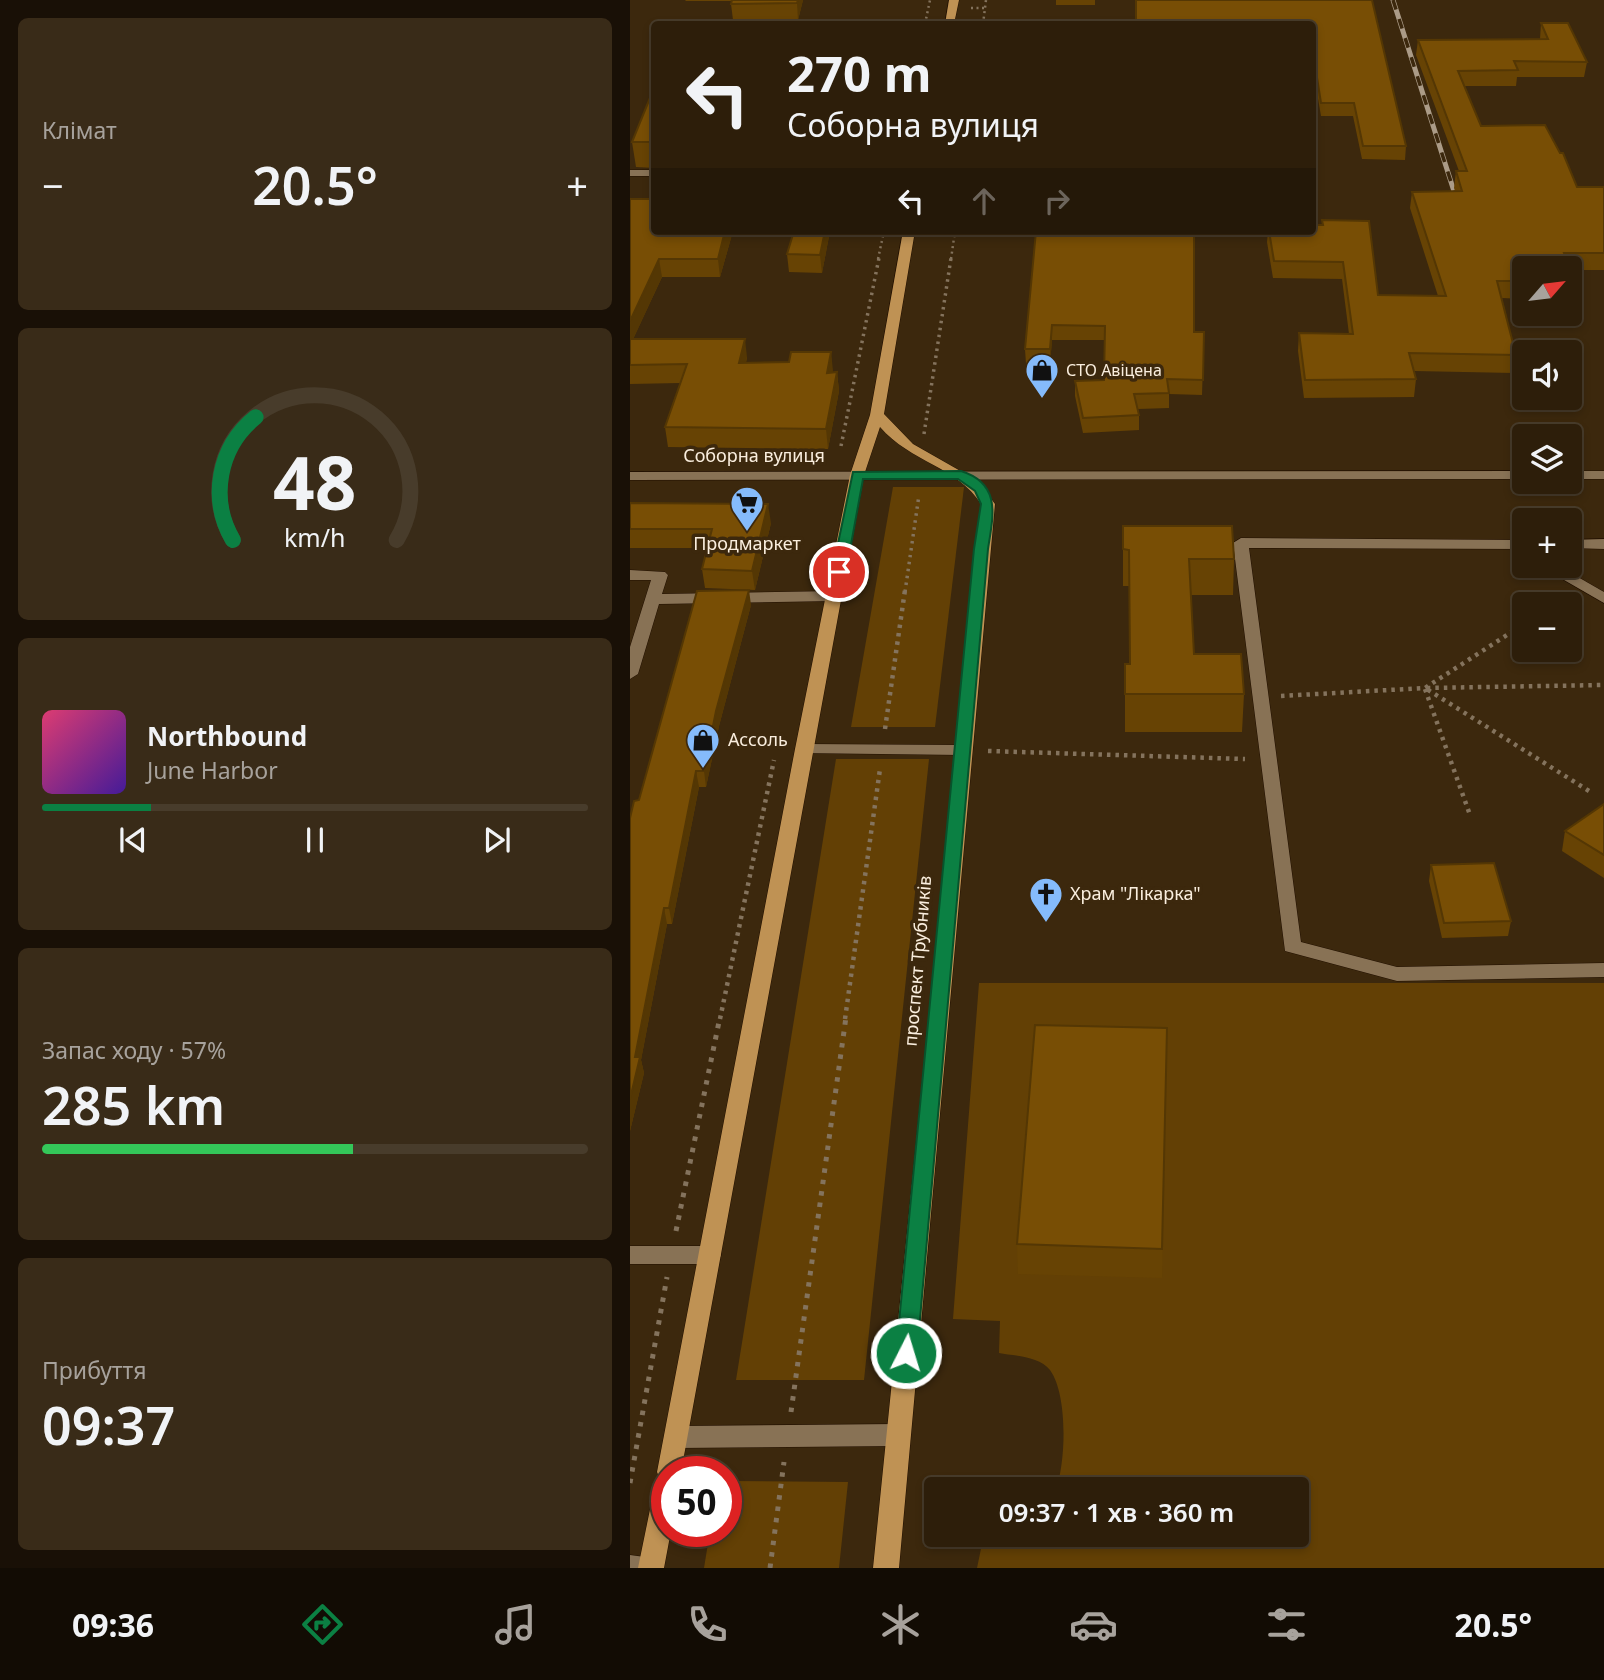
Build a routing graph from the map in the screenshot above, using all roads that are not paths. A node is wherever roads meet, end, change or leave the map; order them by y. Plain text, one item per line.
1 (954, 0) edge
2 (950, 21) edge
3 (630, 173) edge
4 (651, 173) edge
5 (908, 235) edge
6 (877, 415) junction
7 (921, 464) junction
8 (857, 475) junction
9 (961, 475) junction
10 (1512, 475) edge
11 (1582, 475) edge
12 (1604, 475) edge
13 (630, 476) edge
14 (1505, 543) junction
15 (1512, 543) edge
16 (1582, 544) edge
17 (1604, 544) edge
18 (1512, 547) edge
19 (630, 575) edge
20 (1568, 578) edge
21 (834, 596) junction
22 (1604, 598) edge
23 (653, 599) junction
24 (630, 674) edge
25 (804, 749) junction
26 (962, 750) junction
27 (1604, 970) edge
28 (630, 1255) edge
29 (710, 1255) junction
30 (898, 1435) junction
31 (676, 1437) junction
32 (672, 1456) edge
33 (655, 1547) edge
34 (630, 1567) edge
35 (651, 1568) edge
36 (886, 1568) edge

1 - 2 main road
3 - 4 street
5 - 6 main road
6 - 7 main road, проспект Трубників
6 - 8 main road
7 - 8 street, Соборна вулиця
7 - 9 main road, проспект Трубників
8 - 13 street, Соборна вулиця
8 - 21 main road
9 - 10 street
9 - 26 main road, проспект Трубників
11 - 12 street
14 - 15 street
14 - 18 street
14 - 27 street
16 - 17 street
19 - 23 street
20 - 22 street
21 - 23 street
21 - 25 main road
23 - 24 street
25 - 26 street
25 - 29 main road
26 - 30 main road, проспект Трубників
28 - 29 street
29 - 31 main road
30 - 31 street
30 - 36 main road, проспект Трубників
31 - 32 main road
33 - 35 main road
34 - 35 street

